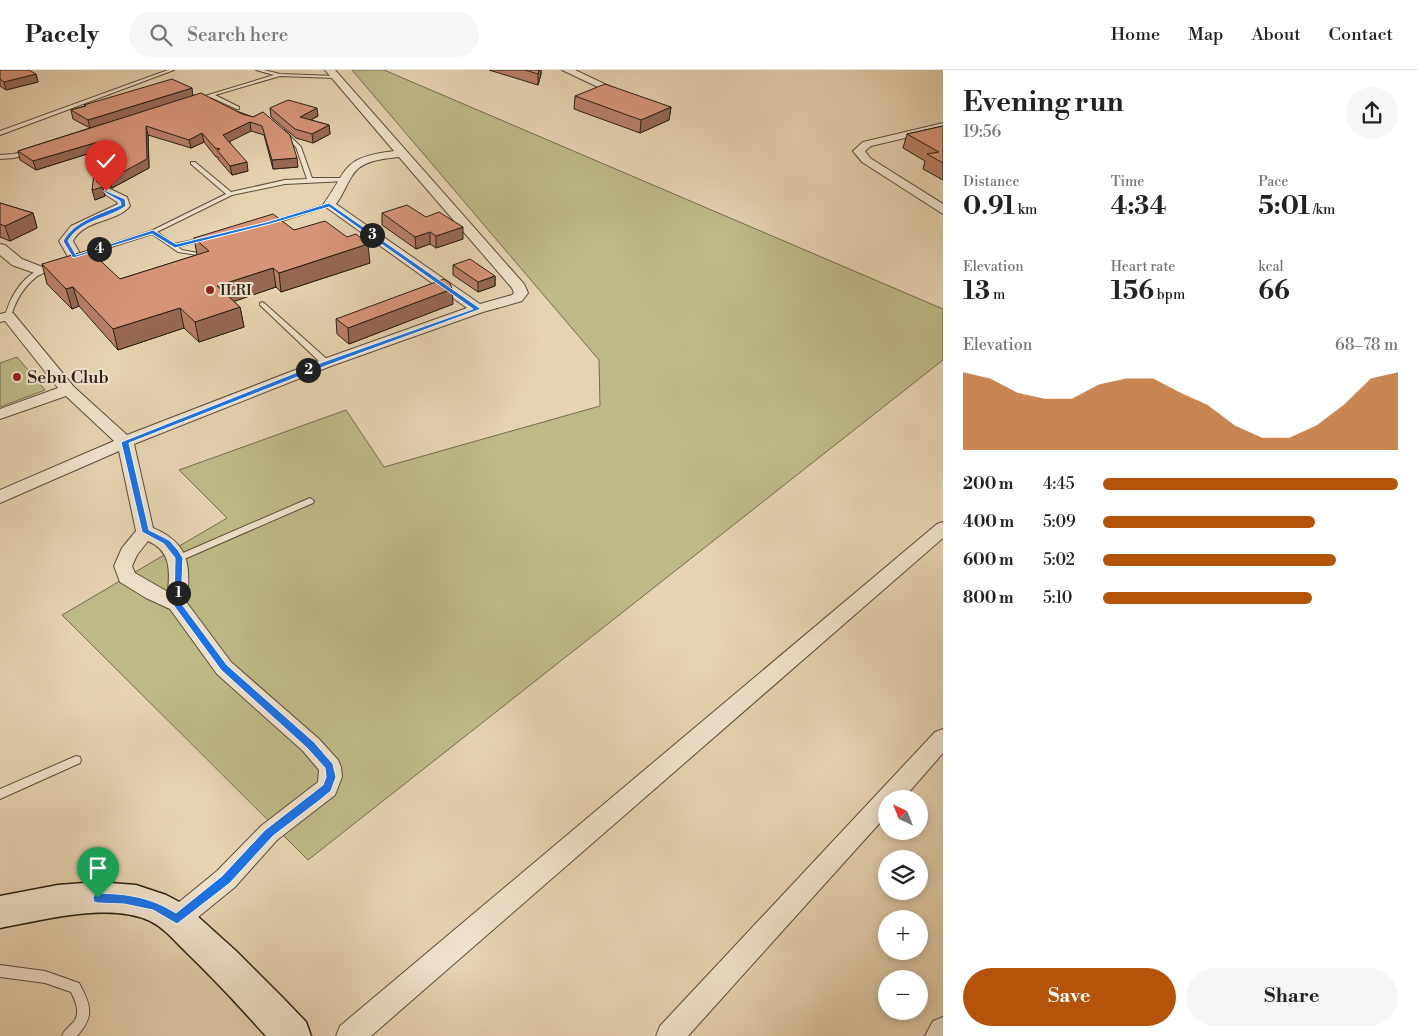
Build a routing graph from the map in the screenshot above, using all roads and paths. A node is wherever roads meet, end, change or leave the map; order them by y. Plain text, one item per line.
1 (172, 70) edge
2 (258, 70) edge
3 (567, 70) edge
4 (332, 73) edge
5 (280, 75) junction
6 (210, 95) junction
7 (191, 101) edge
8 (637, 102) edge
9 (237, 108) dead end
10 (276, 125) edge
11 (943, 126) edge
12 (0, 133) edge
13 (33, 151) edge
14 (402, 153) junction
15 (0, 157) edge
16 (193, 163) dead end
17 (310, 180) junction
18 (344, 180) junction
19 (106, 191) dead end
20 (230, 194) junction
21 (329, 205) junction
22 (943, 210) edge
23 (260, 225) edge
24 (153, 232) junction
25 (217, 235) edge
26 (175, 246) junction
27 (0, 248) edge
28 (196, 254) edge
29 (70, 259) joint
30 (44, 269) joint
31 (262, 304) dead end
32 (478, 309) junction
33 (4, 317) edge
34 (326, 363) junction
35 (68, 390) junction
36 (0, 414) edge
37 (125, 442) junction
38 (0, 496) edge
39 (310, 502) dead end
40 (943, 528) edge
41 (146, 532) junction
42 (179, 558) junction
43 (177, 604) junction
44 (943, 738) edge
45 (76, 760) dead end
46 (895, 790) edge
47 (0, 794) edge
48 (878, 809) edge
49 (0, 912) edge
50 (177, 919) junction
51 (0, 971) edge
52 (943, 1031) edge
53 (68, 1036) edge
54 (292, 1036) edge
55 (350, 1036) edge
56 (670, 1036) edge
57 (939, 1036) edge

1 - 12 lane
2 - 5 lane
3 - 8 street
4 - 5 lane
4 - 14 street
5 - 6 lane
6 - 7 lane
6 - 9 lane
10 - 17 lane
11 - 22 street
13 - 15 lane
14 - 18 street
14 - 32 street
16 - 20 lane
17 - 18 lane
17 - 20 lane
18 - 21 street
19 - 29 street
20 - 24 lane
21 - 23 lane
21 - 32 street
24 - 26 lane
24 - 29 lane
25 - 26 lane
26 - 28 lane
27 - 30 street
30 - 33 lane
31 - 34 lane
32 - 34 street
33 - 35 street
34 - 37 street
35 - 36 street
35 - 37 street
37 - 38 street
37 - 41 street
39 - 42 lane
40 - 55 street
41 - 42 street
41 - 43 street
42 - 43 street
43 - 50 street
44 - 46 street
45 - 47 lane
48 - 56 street
49 - 50 main road
50 - 54 main road
51 - 53 lane
52 - 57 street

